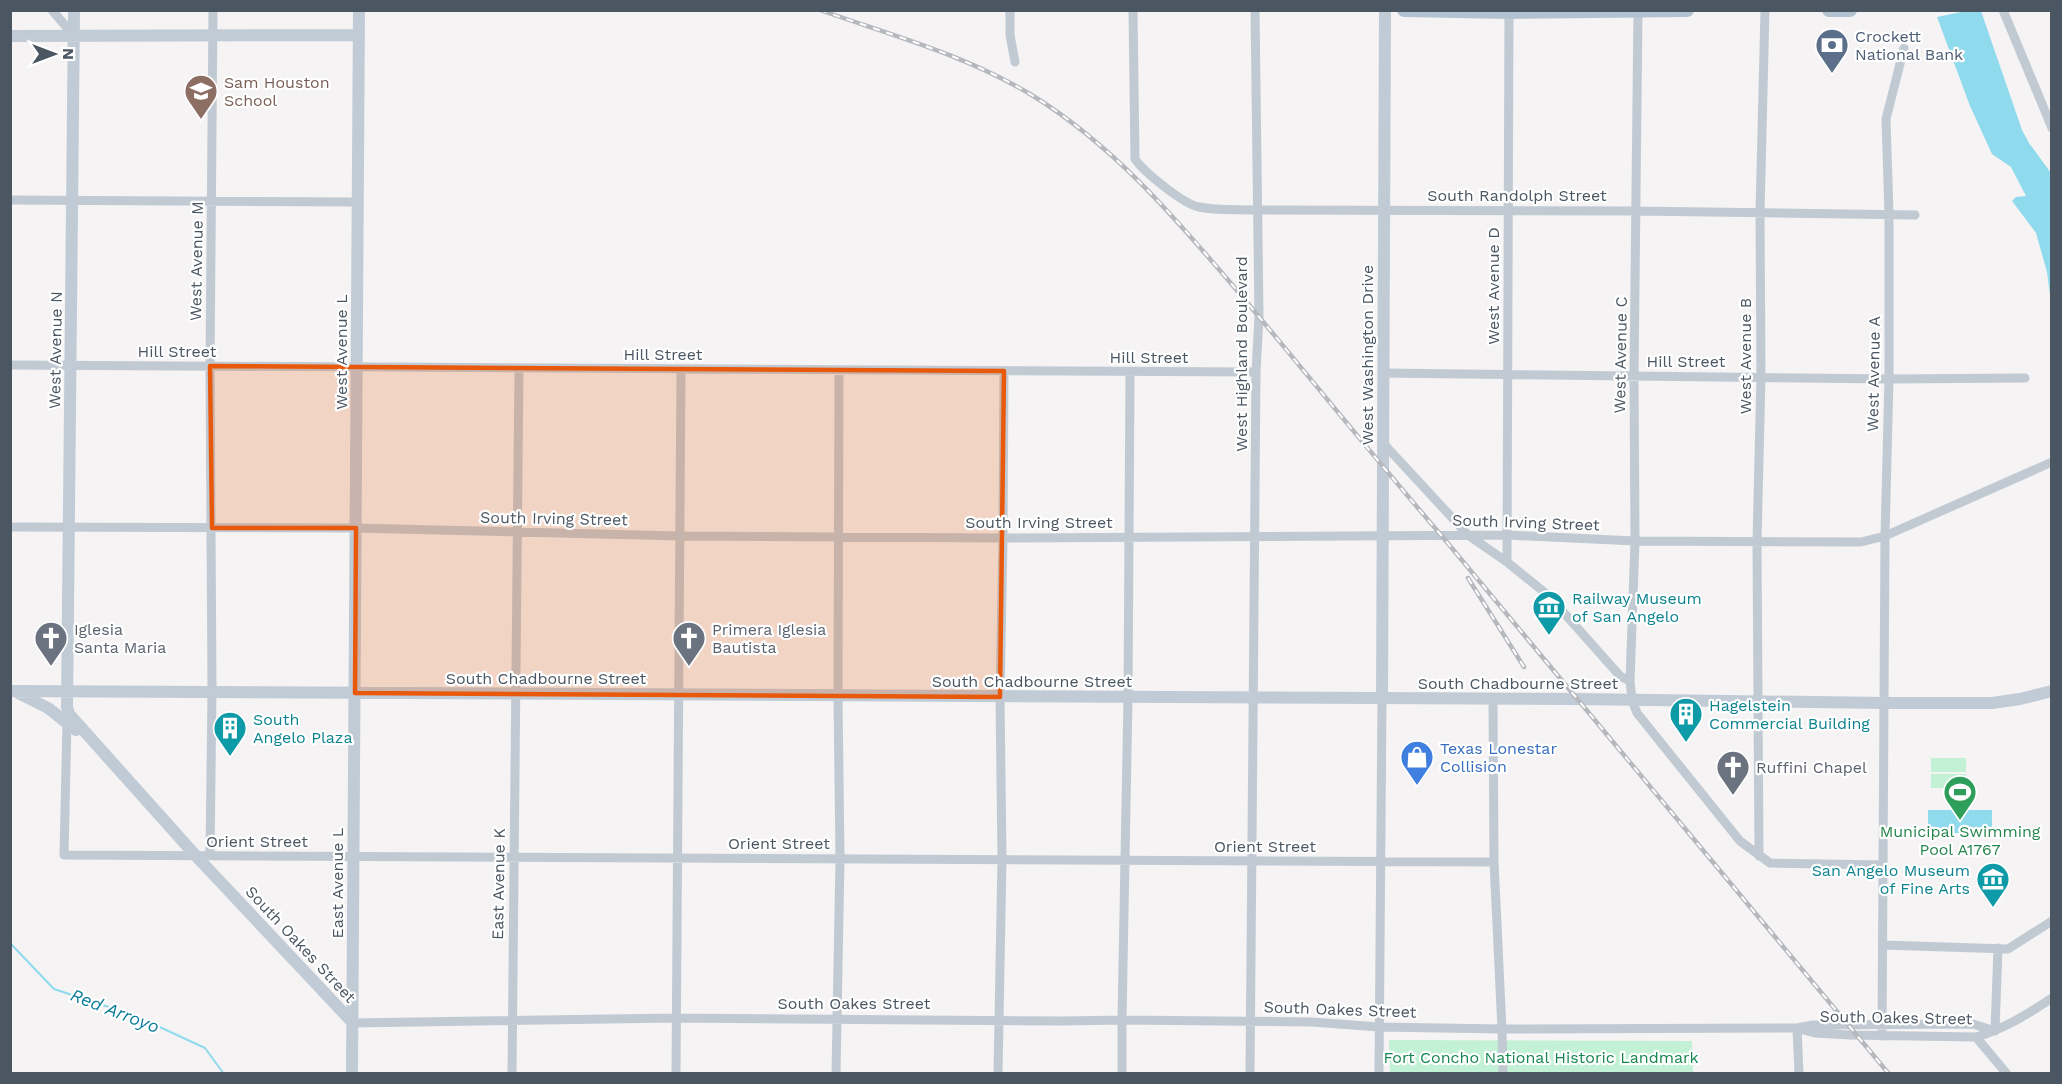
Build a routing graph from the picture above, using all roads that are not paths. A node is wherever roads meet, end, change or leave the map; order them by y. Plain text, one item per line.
1 (52, 10) edge
2 (74, 10) edge
3 (213, 10) edge
4 (358, 10) edge
5 (1010, 10) edge
6 (1133, 10) edge
7 (1256, 10) edge
8 (1385, 10) edge
9 (1404, 10) edge
10 (1688, 10) edge
11 (1765, 10) edge
12 (1829, 10) edge
13 (1850, 10) edge
14 (2002, 10) edge
15 (1509, 11) edge
16 (1638, 11) edge
17 (1845, 11) edge
18 (358, 35) junction
19 (10, 36) edge
20 (74, 36) junction
21 (213, 36) junction
22 (1904, 48) dead end
23 (1015, 62) dead end
24 (2052, 128) edge
25 (10, 200) edge
26 (72, 200) junction
27 (212, 201) junction
28 (358, 202) junction
29 (1384, 209) junction
30 (1256, 210) junction
31 (1637, 210) junction
32 (1508, 211) junction
33 (1760, 212) junction
34 (1889, 214) junction
35 (1916, 215) dead end
36 (10, 364) edge
37 (71, 365) junction
38 (210, 366) junction
39 (357, 367) junction
40 (519, 368) junction
41 (681, 369) junction
42 (839, 370) junction
43 (1004, 371) junction
44 (1130, 372) junction
45 (1256, 372) junction
46 (1383, 374) junction
47 (1508, 375) junction
48 (1634, 376) junction
49 (1761, 376) junction
50 (2025, 378) dead end
51 (1889, 379) junction
52 (1383, 443) junction
53 (2052, 462) edge
54 (10, 527) edge
55 (70, 527) junction
56 (212, 528) junction
57 (356, 528) junction
58 (518, 532) junction
59 (1467, 535) junction
60 (1507, 535) junction
61 (680, 536) junction
62 (1256, 536) junction
63 (1383, 536) junction
64 (1885, 536) junction
65 (840, 537) junction
66 (1130, 537) junction
67 (1003, 538) junction
68 (1635, 541) junction
69 (1757, 542) junction
70 (1507, 562) junction
71 (1630, 681) junction
72 (12, 691) edge
73 (68, 691) junction
74 (212, 691) junction
75 (2052, 691) edge
76 (355, 693) junction
77 (514, 694) junction
78 (680, 695) junction
79 (838, 696) junction
80 (1000, 697) junction
81 (1128, 698) junction
82 (1252, 698) junction
83 (1382, 699) junction
84 (1493, 700) junction
85 (1632, 700) junction
86 (1759, 702) junction
87 (1885, 703) junction
88 (67, 707) junction
89 (67, 724) junction
90 (86, 735) junction
91 (196, 855) junction
92 (210, 855) junction
93 (353, 856) junction
94 (1759, 856) junction
95 (514, 857) junction
96 (678, 858) junction
97 (840, 859) junction
98 (1002, 860) junction
99 (1126, 860) junction
100 (1251, 861) junction
101 (1380, 861) junction
102 (1494, 862) junction
103 (1884, 865) junction
104 (2052, 921) edge
105 (1883, 945) junction
106 (1998, 948) junction
107 (2052, 998) edge
108 (675, 1018) junction
109 (836, 1020) junction
110 (997, 1020) junction
111 (1122, 1020) junction
112 (511, 1021) junction
113 (353, 1023) junction
114 (1249, 1023) junction
115 (1882, 1024) junction
116 (1379, 1027) junction
117 (1797, 1028) junction
118 (1502, 1029) junction
119 (1995, 1031) junction
120 (1882, 1036) junction
121 (1976, 1037) junction
122 (352, 1074) edge
123 (512, 1074) edge
124 (676, 1074) edge
125 (836, 1074) edge
126 (998, 1074) edge
127 (1122, 1074) edge
128 (1250, 1074) edge
129 (1379, 1074) edge
130 (1503, 1074) edge
131 (1799, 1074) edge
132 (2007, 1074) edge

1 - 20 street
2 - 20 main road, West Avenue N
3 - 21 street, West Avenue M
4 - 18 main road, West Avenue L
5 - 23 street
6 - 30 street, South Randolph Street
7 - 30 street, West Highland Boulevard
8 - 29 main road, West Washington Drive
9 - 15 main road
10 - 16 main road
11 - 33 street, West Avenue B
12 - 17 main road
13 - 17 main road
14 - 24 street
15 - 16 main road
15 - 32 street, West Avenue D
16 - 31 street, West Avenue C
18 - 21 main road
18 - 28 main road, West Avenue L
19 - 20 main road
20 - 21 main road
20 - 26 main road, West Avenue N
21 - 27 street, West Avenue M
22 - 34 street, West Avenue A
25 - 26 street
26 - 27 street
26 - 37 main road, West Avenue N
27 - 28 street
27 - 38 street, West Avenue M
28 - 39 main road, West Avenue L
29 - 30 street, South Randolph Street
29 - 32 street, South Randolph Street
29 - 46 main road, West Washington Drive
30 - 45 street, West Highland Boulevard
31 - 32 street, South Randolph Street
31 - 33 street, South Randolph Street
31 - 48 street, West Avenue C
32 - 47 street, West Avenue D
33 - 34 street, South Randolph Street
33 - 49 street, West Avenue B
34 - 35 street, South Randolph Street
34 - 51 street, West Avenue A
36 - 37 street, Hill Street
37 - 38 street, Hill Street
37 - 55 main road, West Avenue N
38 - 39 street, Hill Street
38 - 56 street, West Avenue M
39 - 40 street, Hill Street
39 - 57 main road, West Avenue L
40 - 41 street, Hill Street
40 - 58 street, East Avenue K
41 - 42 street, Hill Street
41 - 61 street
42 - 43 street, Hill Street
42 - 65 street
43 - 44 street, Hill Street
43 - 67 street
44 - 45 street, Hill Street
44 - 66 street
45 - 62 street, West Highland Boulevard
46 - 47 street, Hill Street
46 - 52 main road, West Washington Drive
47 - 48 street, Hill Street
47 - 60 street, West Avenue D
48 - 49 street, Hill Street
48 - 68 street, West Avenue C
49 - 51 street, Hill Street
49 - 69 street, West Avenue B
50 - 51 street, Hill Street
51 - 64 street, West Avenue A
52 - 59 street
52 - 63 main road, West Washington Drive
53 - 64 street, South Irving Street
54 - 55 street, South Irving Street
55 - 56 street, South Irving Street
55 - 73 main road, West Avenue N
56 - 57 street, South Irving Street
56 - 74 street, West Avenue M
57 - 58 street, South Irving Street
57 - 76 main road, West Avenue L
58 - 61 street, South Irving Street
58 - 77 street, East Avenue K
59 - 60 street, South Irving Street
59 - 63 street, South Irving Street
59 - 70 street
60 - 68 street, South Irving Street
60 - 70 street, West Avenue D
61 - 65 street, South Irving Street
61 - 78 street
62 - 63 street, South Irving Street
62 - 66 street, South Irving Street
62 - 82 street, West Highland Boulevard
63 - 83 main road, West Washington Drive
64 - 69 street, South Irving Street
64 - 87 street, West Avenue A
65 - 67 street, South Irving Street
65 - 79 street
66 - 67 street, South Irving Street
66 - 81 street
67 - 80 street
68 - 69 street, South Irving Street
68 - 71 street, West Avenue C
69 - 86 street, West Avenue B
70 - 71 street
71 - 85 street, West Avenue C
72 - 73 main road, South Chadbourne Street
72 - 89 main road
73 - 74 main road, South Chadbourne Street
73 - 88 main road
74 - 76 main road, South Chadbourne Street
74 - 92 street, West Avenue M
75 - 87 main road, South Chadbourne Street
76 - 77 main road, South Chadbourne Street
76 - 93 main road, East Avenue L
77 - 78 main road, South Chadbourne Street
77 - 95 street, East Avenue K
78 - 79 main road, South Chadbourne Street
78 - 96 street
79 - 80 main road, South Chadbourne Street
79 - 97 street
80 - 81 main road, South Chadbourne Street
80 - 98 street
81 - 82 main road, South Chadbourne Street
81 - 99 street
82 - 83 main road, South Chadbourne Street
82 - 100 street, West Highland Boulevard
83 - 84 main road, South Chadbourne Street
83 - 101 street
84 - 85 main road, South Chadbourne Street
84 - 102 street
85 - 86 main road, South Chadbourne Street
85 - 94 street
86 - 87 main road, South Chadbourne Street
86 - 94 street, West Avenue B
87 - 103 street, West Avenue A
88 - 89 street
88 - 90 main road, South Oakes Street
89 - 90 main road
89 - 91 street, Orient Street
90 - 91 main road, South Oakes Street
91 - 92 street, Orient Street
91 - 113 main road, South Oakes Street
92 - 93 street, Orient Street
93 - 95 street, Orient Street
93 - 113 main road, East Avenue L
94 - 103 street
95 - 96 street, Orient Street
95 - 112 street, East Avenue K
96 - 97 street, Orient Street
96 - 108 street
97 - 98 street, Orient Street
97 - 109 street
98 - 99 street, Orient Street
98 - 110 street
99 - 100 street, Orient Street
99 - 111 street
100 - 101 street, Orient Street
100 - 114 street, West Highland Boulevard
101 - 102 street, Orient Street
101 - 116 street
102 - 118 street
103 - 105 street, West Avenue A
104 - 106 street
105 - 106 street
105 - 115 street, West Avenue A
106 - 119 street
107 - 119 street, South Oakes Street
108 - 109 street, South Oakes Street
108 - 112 street, South Oakes Street
108 - 124 street
109 - 110 street, South Oakes Street
109 - 125 street
110 - 111 street, South Oakes Street
110 - 126 street
111 - 114 street, South Oakes Street
111 - 127 street
112 - 113 street, South Oakes Street
112 - 123 street, East Avenue K
113 - 122 main road, East Avenue L
114 - 116 street, South Oakes Street
114 - 128 street, West Highland Boulevard
115 - 117 street, South Oakes Street
115 - 119 street, South Oakes Street
115 - 120 street, West Avenue A
116 - 118 street, South Oakes Street
116 - 129 street
117 - 118 street, South Oakes Street
117 - 120 street, South Oakes Street
117 - 131 street
118 - 130 street
119 - 121 street, South Oakes Street
120 - 121 street, South Oakes Street
121 - 132 street

